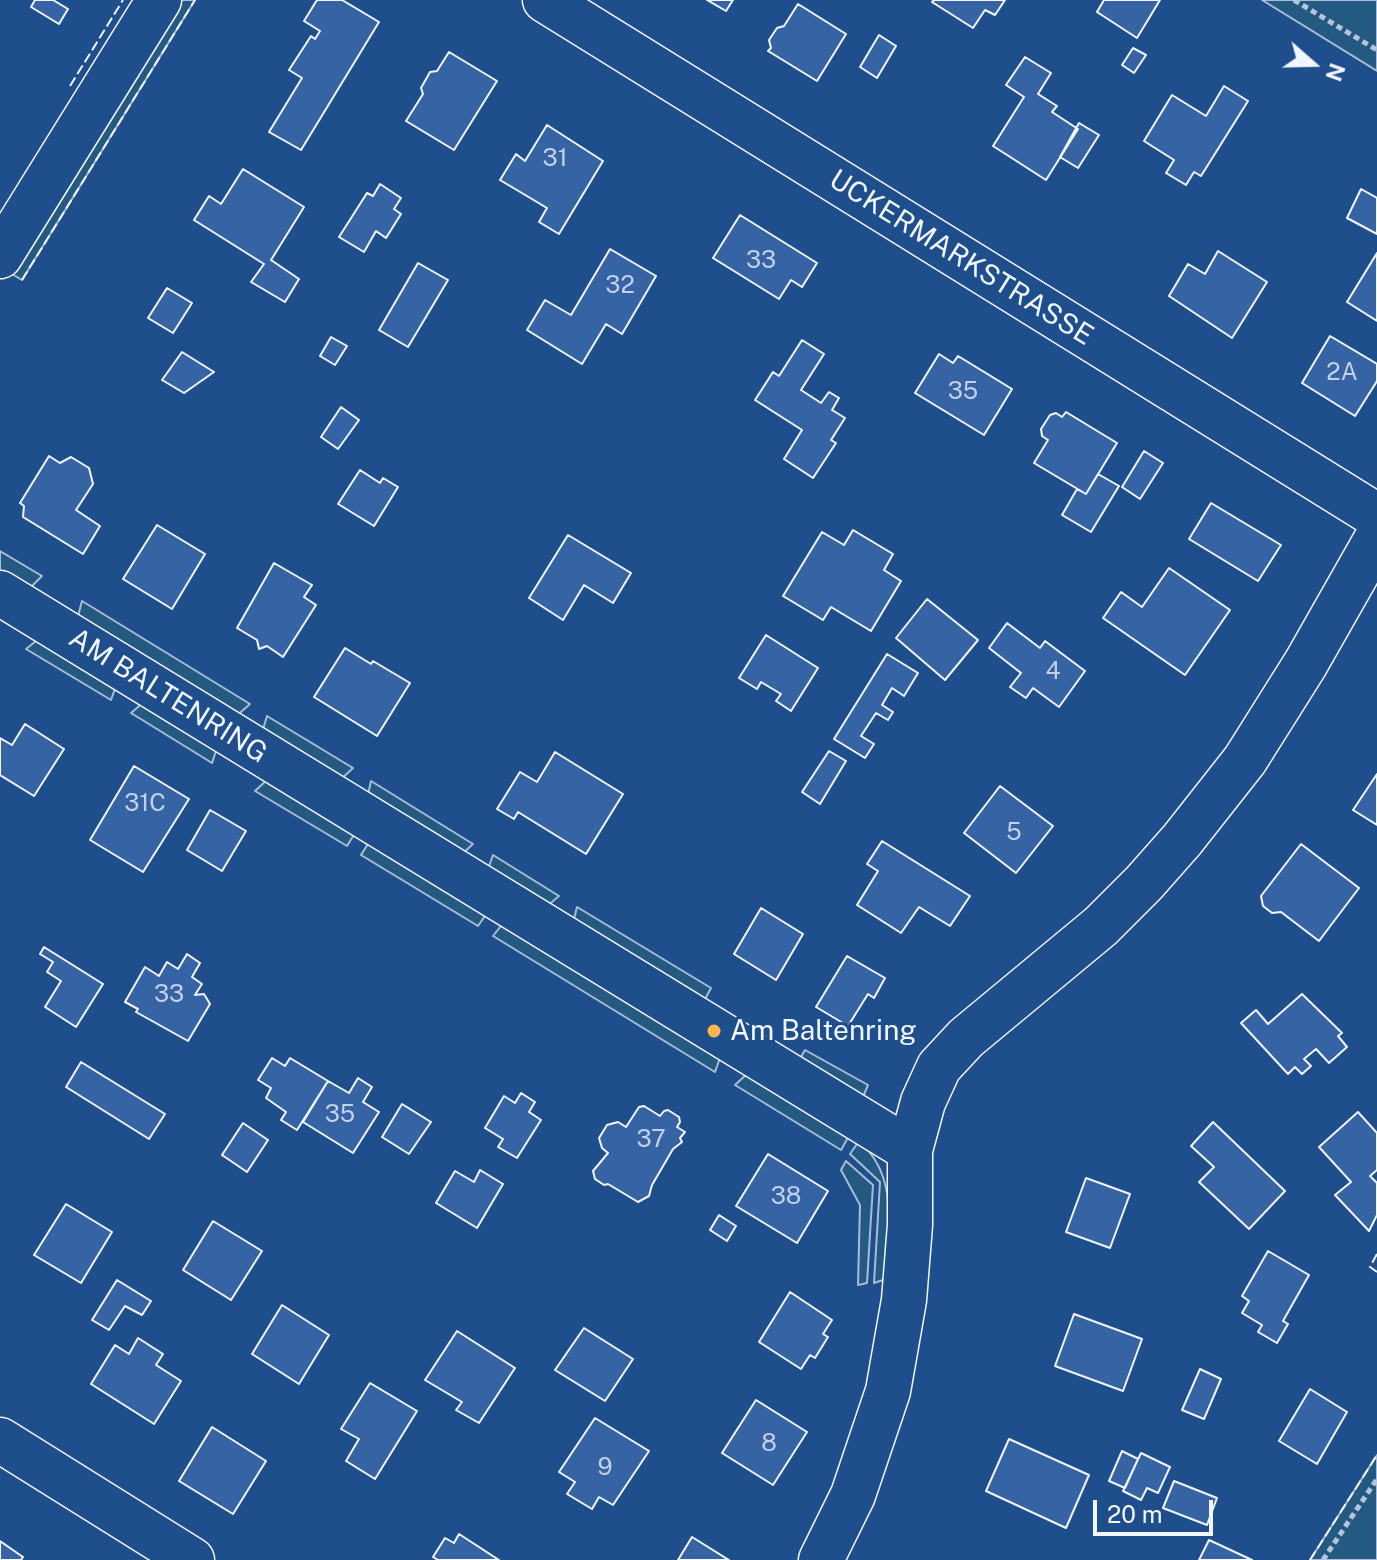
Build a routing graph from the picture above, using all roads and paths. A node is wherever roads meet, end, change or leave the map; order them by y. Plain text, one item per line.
1 (159, 0) edge
2 (545, 0) edge
3 (1294, 0) edge
4 (1377, 50) edge
5 (0, 256) edge
6 (1377, 516) edge
7 (1377, 538) edge
8 (0, 593) edge
9 (910, 1150) junction
10 (0, 1440) edge
11 (1377, 1479) edge
12 (192, 1560) edge
13 (821, 1560) edge
14 (1323, 1560) edge

1 - 5 street
2 - 6 street, UCKERMARKSTRASSE
3 - 4 path
7 - 9 street
8 - 9 street, AM BALTENRING
9 - 13 street
10 - 12 street
11 - 14 path

